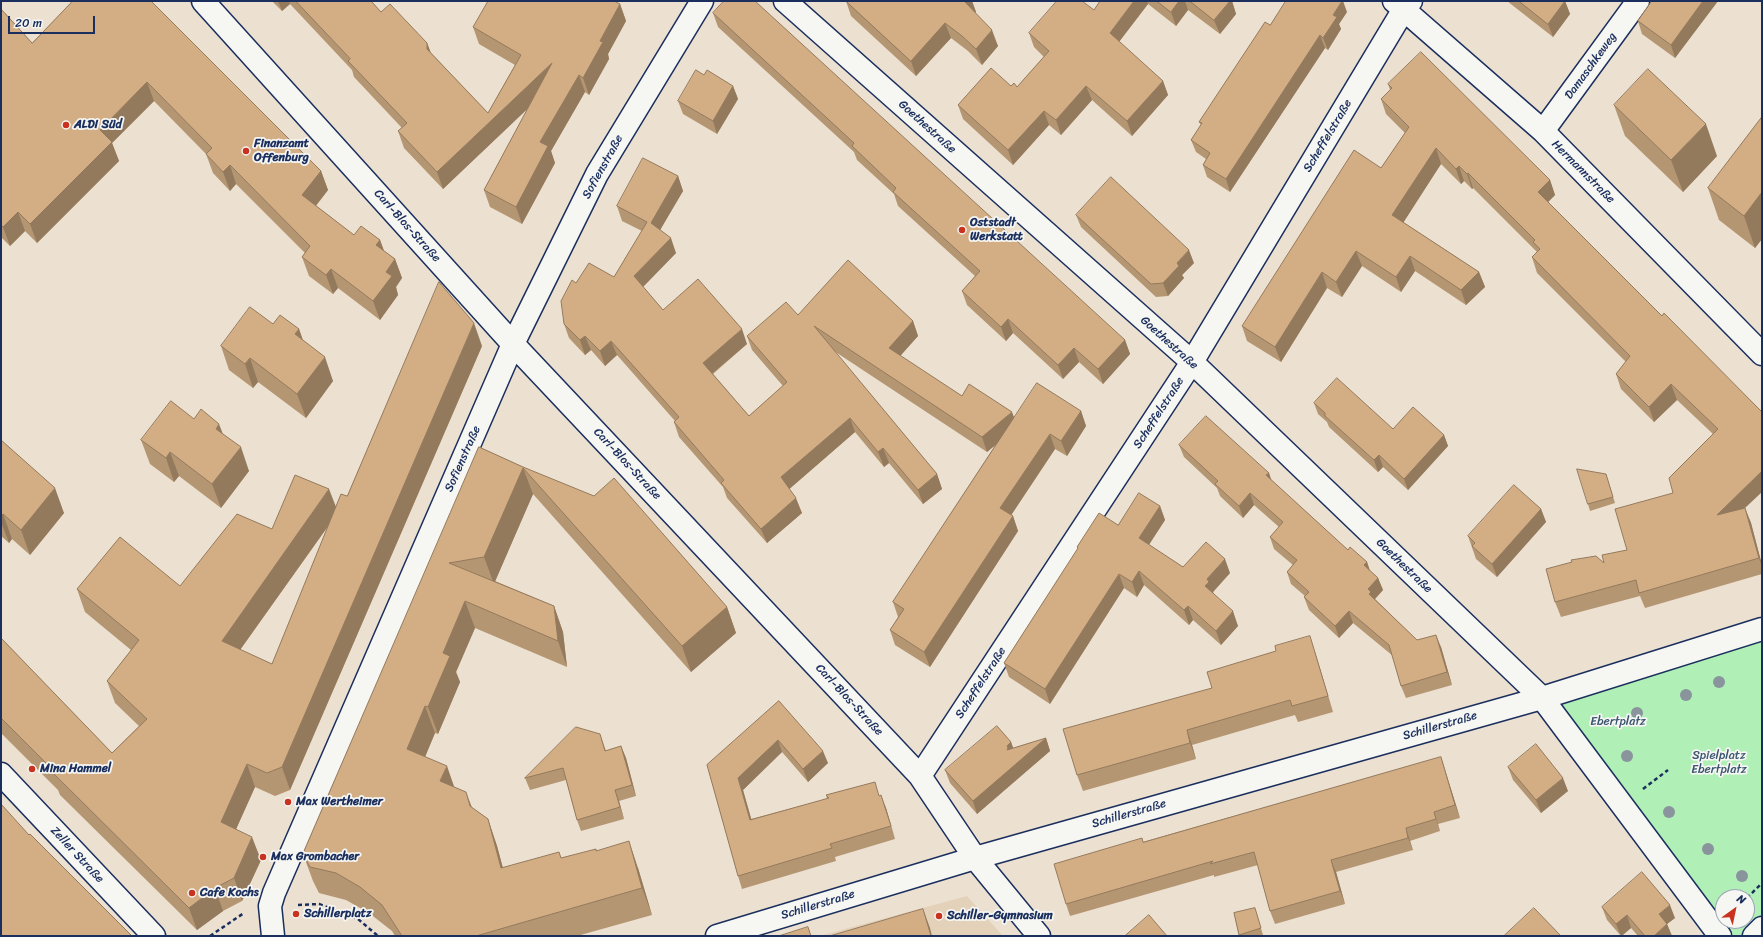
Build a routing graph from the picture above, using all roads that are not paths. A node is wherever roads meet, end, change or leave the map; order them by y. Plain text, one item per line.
1 (204, 1) edge
2 (702, 1) edge
3 (785, 1) edge
4 (1638, 1) edge
5 (1403, 4) edge
6 (1543, 131) junction
7 (1759, 342) edge
8 (513, 344) junction
9 (1192, 362) junction
10 (1762, 629) edge
11 (1542, 698) junction
12 (1, 774) edge
13 (920, 776) junction
14 (975, 858) junction
15 (1762, 928) edge
16 (154, 936) edge
17 (273, 936) edge
18 (717, 936) edge
19 (1039, 936) edge
20 (1720, 936) edge
21 (1754, 936) edge

1 - 8 street, Carl-Blos-Straße
2 - 8 street, Sofienstraße
3 - 9 street, Goethestraße
4 - 6 street, Damaschkeweg
5 - 6 street, Hermannstraße
5 - 9 street, Scheffelstraße
6 - 7 street, Hermannstraße
8 - 13 street, Carl-Blos-Straße
8 - 17 street, Sofienstraße
9 - 11 street, Goethestraße
9 - 13 street, Scheffelstraße
10 - 11 street
11 - 14 street, Schillerstraße
11 - 20 street
12 - 16 street, Zeller Straße
13 - 14 street, Carl-Blos-Straße
14 - 18 street, Schillerstraße
14 - 19 street, Carl-Blos-Straße
15 - 21 street

